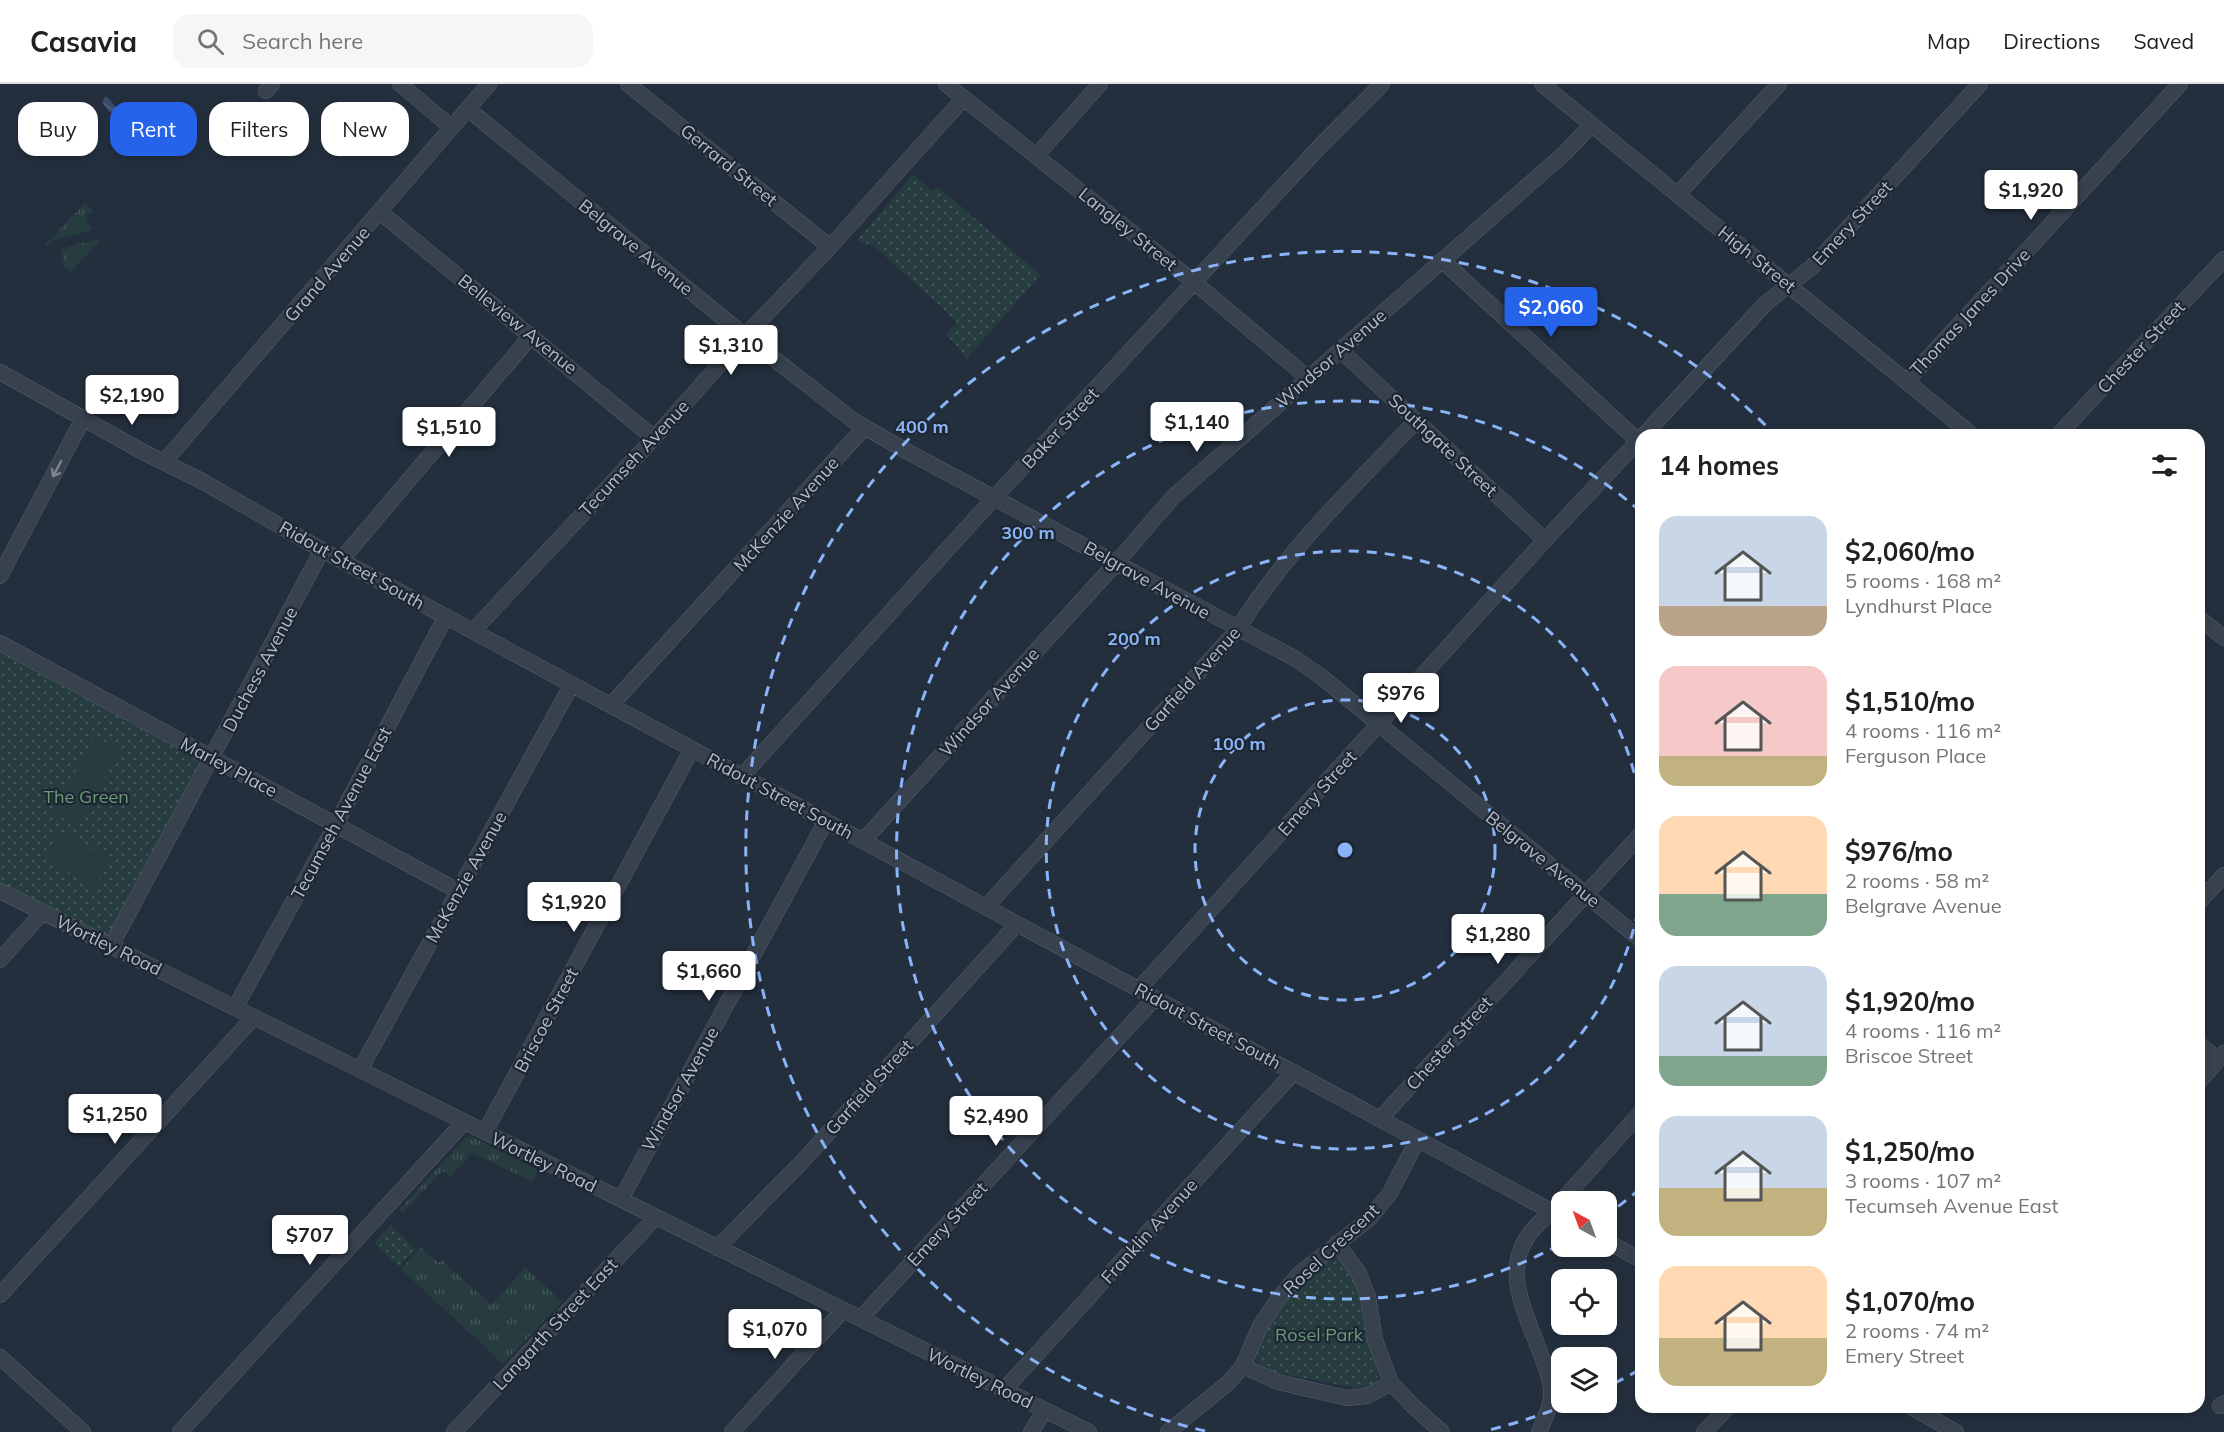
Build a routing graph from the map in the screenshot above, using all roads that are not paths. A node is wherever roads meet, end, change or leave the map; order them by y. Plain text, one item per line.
1 (400, 84) edge
2 (489, 84) edge
3 (628, 84) edge
4 (946, 84) edge
5 (1100, 84) edge
6 (1382, 84) edge
7 (1779, 84) edge
8 (1980, 84) edge
9 (2180, 84) edge
10 (1544, 85) edge
11 (964, 98) junction
12 (468, 109) junction
13 (1592, 124) junction
14 (451, 127) junction
15 (1036, 156) junction
16 (1678, 194) junction
17 (380, 212) junction
18 (830, 247) junction
19 (2224, 259) edge
20 (1442, 260) junction
21 (1195, 283) junction
22 (1789, 285) junction
23 (532, 335) junction
24 (744, 336) junction
25 (1340, 350) junction
26 (0, 372) edge
27 (1308, 378) junction
28 (1907, 381) junction
29 (84, 417) junction
30 (1416, 420) junction
31 (864, 428) junction
32 (1649, 429) edge
33 (1964, 429) edge
34 (2064, 429) edge
35 (1635, 433) edge
36 (654, 438) junction
37 (1635, 444) edge
38 (164, 462) junction
39 (994, 498) junction
40 (1545, 540) junction
41 (322, 550) junction
42 (341, 560) junction
43 (1117, 562) junction
44 (0, 576) edge
45 (446, 616) junction
46 (2205, 623) edge
47 (1238, 629) junction
48 (473, 631) junction
49 (2224, 638) edge
50 (0, 643) edge
51 (572, 684) junction
52 (611, 705) junction
53 (1379, 724) junction
54 (692, 749) junction
55 (213, 758) junction
56 (742, 776) junction
57 (826, 821) junction
58 (336, 824) junction
59 (863, 841) junction
60 (1635, 841) edge
61 (2224, 875) edge
62 (0, 891) edge
63 (458, 891) junction
64 (1586, 894) junction
65 (2205, 896) edge
66 (986, 907) junction
67 (43, 912) junction
68 (1017, 924) junction
69 (1635, 935) edge
70 (111, 946) junction
71 (0, 960) edge
72 (1138, 989) junction
73 (1155, 998) junction
74 (235, 1008) junction
75 (254, 1017) junction
76 (2205, 1047) edge
77 (2221, 1056) edge
78 (360, 1070) junction
79 (1294, 1072) junction
80 (2205, 1075) edge
81 (1380, 1119) junction
82 (1635, 1119) edge
83 (464, 1122) junction
84 (485, 1132) junction
85 (1418, 1139) junction
86 (1576, 1191) edge
87 (621, 1199) junction
88 (1551, 1211) edge
89 (656, 1217) junction
90 (1551, 1217) edge
91 (1337, 1243) junction
92 (1617, 1247) edge
93 (717, 1248) junction
94 (1635, 1257) edge
95 (0, 1295) edge
96 (843, 1310) junction
97 (861, 1318) junction
98 (0, 1357) edge
99 (1243, 1366) junction
100 (1391, 1383) junction
101 (1004, 1390) junction
102 (1045, 1410) junction
103 (1722, 1413) edge
104 (1922, 1413) edge
105 (83, 1432) edge
106 (180, 1432) edge
107 (454, 1432) edge
108 (732, 1432) edge
109 (1031, 1432) edge
110 (1089, 1432) edge
111 (1168, 1432) edge
112 (1442, 1432) edge
113 (1539, 1432) edge
114 (1704, 1432) edge
115 (1956, 1432) edge

1 - 14 street
2 - 12 street, Grand Avenue
3 - 18 street, Gerrard Street
4 - 11 street, Langley Street
5 - 15 street
6 - 21 street, Baker Street
7 - 16 street
8 - 22 street, Emery Street
9 - 28 street, Thomas Janes Drive
10 - 13 street, High Street
11 - 15 street, Langley Street
11 - 18 street, Tecumseh Avenue
12 - 14 street, Grand Avenue
12 - 24 street, Belgrave Avenue
13 - 16 street, High Street
13 - 20 street, Windsor Avenue
14 - 17 street, Grand Avenue
15 - 21 street, Langley Street
16 - 22 street, High Street
17 - 23 street, Belleview Avenue
17 - 38 street, Grand Avenue
18 - 24 street, Tecumseh Avenue
19 - 34 street, Chester Street
20 - 25 street, Windsor Avenue
20 - 35 street
21 - 27 street, Langley Street
21 - 39 street, Baker Street
22 - 28 street, High Street
22 - 32 street, Emery Street
23 - 36 street, Belleview Avenue
23 - 42 street
24 - 31 street, Belgrave Avenue
24 - 36 street, Tecumseh Avenue
25 - 27 street, Windsor Avenue
25 - 30 street, Southgate Street
26 - 29 street, Ridout Street South
27 - 43 street, Windsor Avenue
28 - 33 street, High Street
29 - 38 street, Ridout Street South
29 -> 44 street
30 - 40 street, Southgate Street
30 - 47 street, Garfield Avenue
31 - 39 street, Belgrave Avenue
31 - 52 street, McKenzie Avenue
36 - 48 street, Tecumseh Avenue
37 - 40 street, Emery Street
38 - 41 street, Ridout Street South
39 - 43 street, Belgrave Avenue
39 - 56 street, Baker Street
40 - 53 street, Emery Street
41 - 42 street, Ridout Street South
41 - 55 street, Duchess Avenue
42 - 45 street, Ridout Street South
43 - 47 street, Belgrave Avenue
43 - 59 street, Windsor Avenue
45 - 48 street, Ridout Street South
45 - 58 street, Tecumseh Avenue East
46 - 49 street
47 - 53 street, Belgrave Avenue
47 - 66 street, Garfield Avenue
48 - 51 street, Ridout Street South
50 - 55 street, Marley Place
51 - 52 street, Ridout Street South
51 - 63 street, McKenzie Avenue
52 - 54 street, Ridout Street South
53 - 64 street, Belgrave Avenue
53 - 72 street, Emery Street
54 - 56 street, Ridout Street South
54 - 84 street, Briscoe Street
55 - 58 street, Marley Place
55 - 70 street, Duchess Avenue
56 - 57 street, Ridout Street South
57 - 59 street, Ridout Street South
57 - 87 street, Windsor Avenue
58 - 63 street, Marley Place
58 - 74 street, Tecumseh Avenue East
59 - 66 street, Ridout Street South
60 - 64 street, Chester Street
61 - 65 street
62 - 67 street, Wortley Road
63 - 78 street, McKenzie Avenue
64 - 69 street, Belgrave Avenue
64 - 81 street, Chester Street
66 - 68 street, Ridout Street South
67 - 70 street, Wortley Road
67 - 71 street
68 - 72 street, Ridout Street South
68 - 93 street, Garfield Street
70 - 74 street, Wortley Road
72 - 73 street, Ridout Street South
73 - 79 street, Ridout Street South
73 - 97 street, Emery Street
74 - 75 street, Wortley Road
75 - 78 street, Wortley Road
75 - 95 street
76 - 77 street
77 - 80 street
78 - 83 street, Wortley Road
79 - 81 street, Ridout Street South
79 - 101 street, Franklin Avenue
81 - 85 street, Ridout Street South
82 - 86 street
83 - 84 street, Wortley Road
83 - 106 street
84 - 87 street, Wortley Road
85 - 88 street, Ridout Street South
85 - 91 street, Rosel Crescent
87 - 89 street, Wortley Road
89 - 93 street, Wortley Road
89 - 107 street, Langarth Street East
90 - 113 street
91 - 99 street, Rosel Crescent
91 - 100 street
92 - 94 street
93 - 96 street, Wortley Road
96 - 97 street, Wortley Road
96 - 108 street
97 - 101 street, Wortley Road
98 - 105 street
99 - 100 street
99 - 111 street, Rosel Crescent
100 - 112 street
101 - 102 street, Wortley Road
102 - 109 street
102 - 110 street, Wortley Road
103 - 114 street
104 - 115 street

